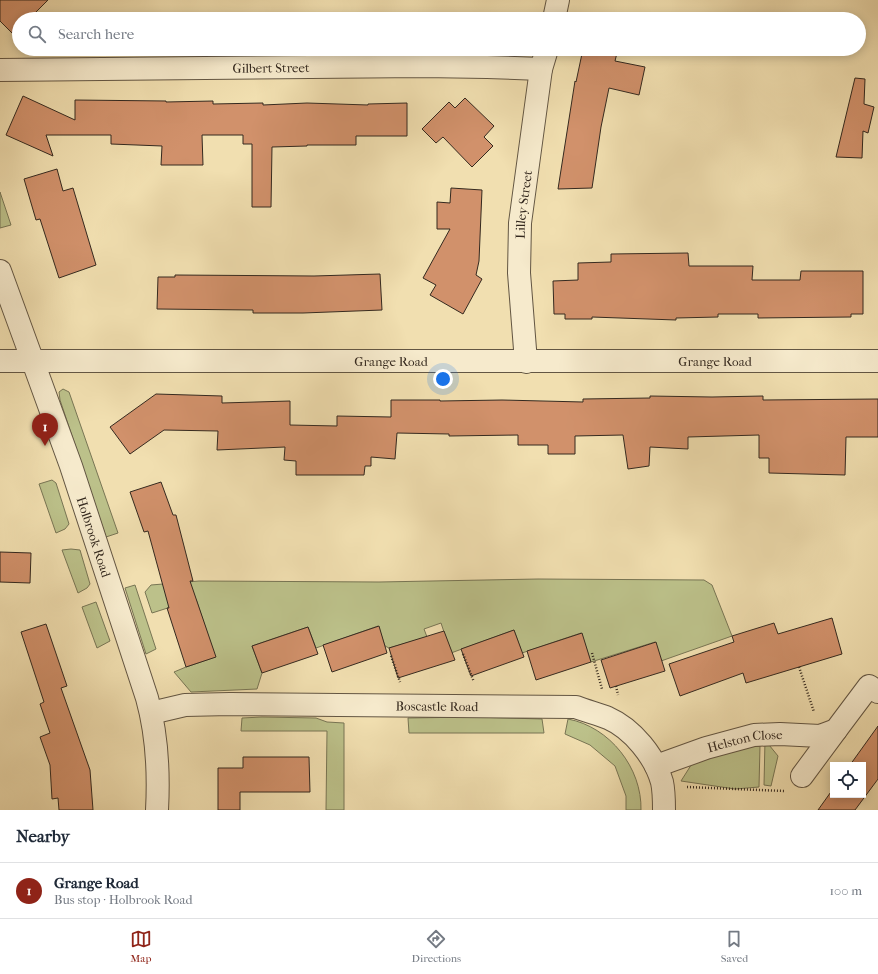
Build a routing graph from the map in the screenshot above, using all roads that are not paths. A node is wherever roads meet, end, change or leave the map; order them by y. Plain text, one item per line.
1 (558, 0) edge
2 (555, 12) edge
3 (544, 59) edge
4 (0, 70) edge
5 (0, 271) edge
6 (0, 361) edge
7 (32, 361) junction
8 (878, 361) edge
9 (526, 362) junction
10 (878, 692) edge
11 (151, 713) junction
12 (828, 733) junction
13 (659, 775) junction
14 (802, 776) road end
15 (157, 810) edge
16 (664, 810) edge

1 - 2 street
3 - 4 street, Gilbert Street
3 - 9 street, Lilley Street
5 - 7 street, Holbrook Road
6 - 7 street, Grange Road
7 - 9 street, Grange Road
7 - 11 street, Holbrook Road
8 - 9 street, Grange Road
10 - 12 street
11 - 13 street, Boscastle Road
11 - 15 street, Holbrook Road
12 - 13 street, Helston Close
12 - 14 street
13 - 16 street, Boscastle Road

